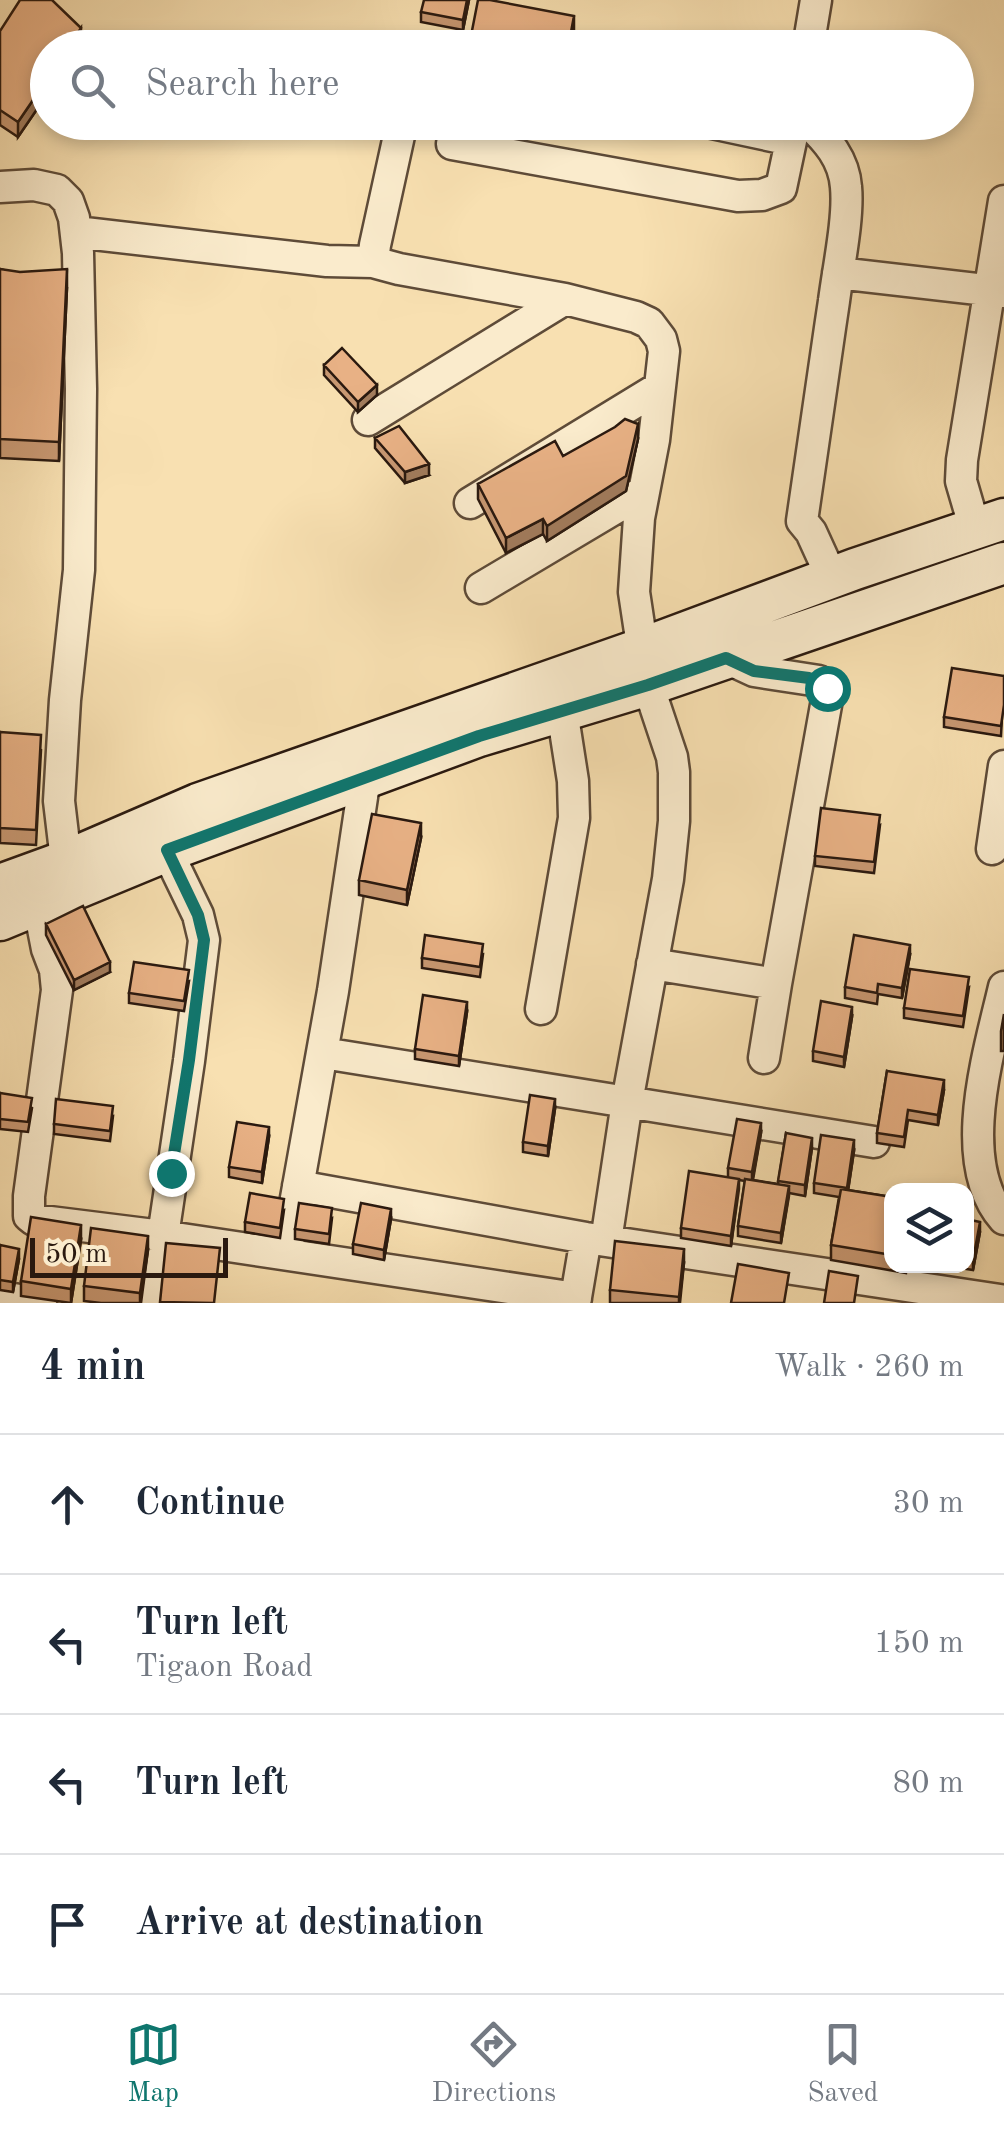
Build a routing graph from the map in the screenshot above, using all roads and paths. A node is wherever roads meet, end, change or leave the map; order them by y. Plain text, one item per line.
1 (816, 0) edge
2 (811, 30) edge
3 (398, 140) edge
4 (795, 140) edge
5 (826, 140) edge
6 (452, 144) dead end
7 (0, 187) edge
8 (1004, 201) edge
9 (76, 232) junction
10 (373, 262) junction
11 (838, 273) junction
12 (997, 291) edge
13 (566, 299) junction
14 (660, 388) junction
15 (368, 420) dead end
16 (644, 490) junction
17 (470, 502) dead end
18 (990, 524) edge
19 (1004, 562) edge
20 (832, 578) junction
21 (481, 588) dead end
22 (726, 658) junction
23 (644, 667) junction
24 (560, 694) junction
25 (364, 762) junction
26 (1004, 766) edge
27 (992, 849) dead end
28 (167, 850) junction
29 (31, 890) edge
30 (652, 964) junction
31 (776, 984) junction
32 (1004, 987) edge
33 (541, 1009) dead end
34 (322, 1053) junction
35 (764, 1058) dead end
36 (627, 1102) junction
37 (874, 1142) edge
38 (298, 1186) junction
39 (1004, 1219) edge
40 (162, 1236) junction
41 (596, 1239) junction
42 (286, 1254) junction
43 (0, 1297) edge
44 (1000, 1300) dead end
45 (575, 1301) edge
46 (41, 1303) edge
47 (153, 1303) edge

1 - 2 street
3 - 10 street
4 - 6 street
5 - 11 street
7 - 9 street
8 - 12 street
9 - 10 street
9 - 29 street
10 - 13 street
11 - 12 street
11 - 20 street
12 - 18 street
13 - 14 street
13 - 15 street
14 - 16 street
14 - 17 street
16 - 21 street
16 - 23 street
18 - 20 street
19 - 22 street
20 - 23 street
22 - 23 street
22 - 31 street
23 - 24 street
23 - 30 street
24 - 25 street
24 - 33 street
25 - 28 street
25 - 29 street
25 - 34 street
26 - 27 street
28 - 29 street
28 - 40 street
29 - 40 street
30 - 31 street
30 - 36 street
31 - 35 street
32 - 39 street
34 - 36 street
34 - 38 street
36 - 37 street
36 - 41 street
38 - 41 street
38 - 42 street
40 - 42 street
40 - 47 street
41 - 44 street
41 - 45 street
42 - 45 street
43 - 46 street

